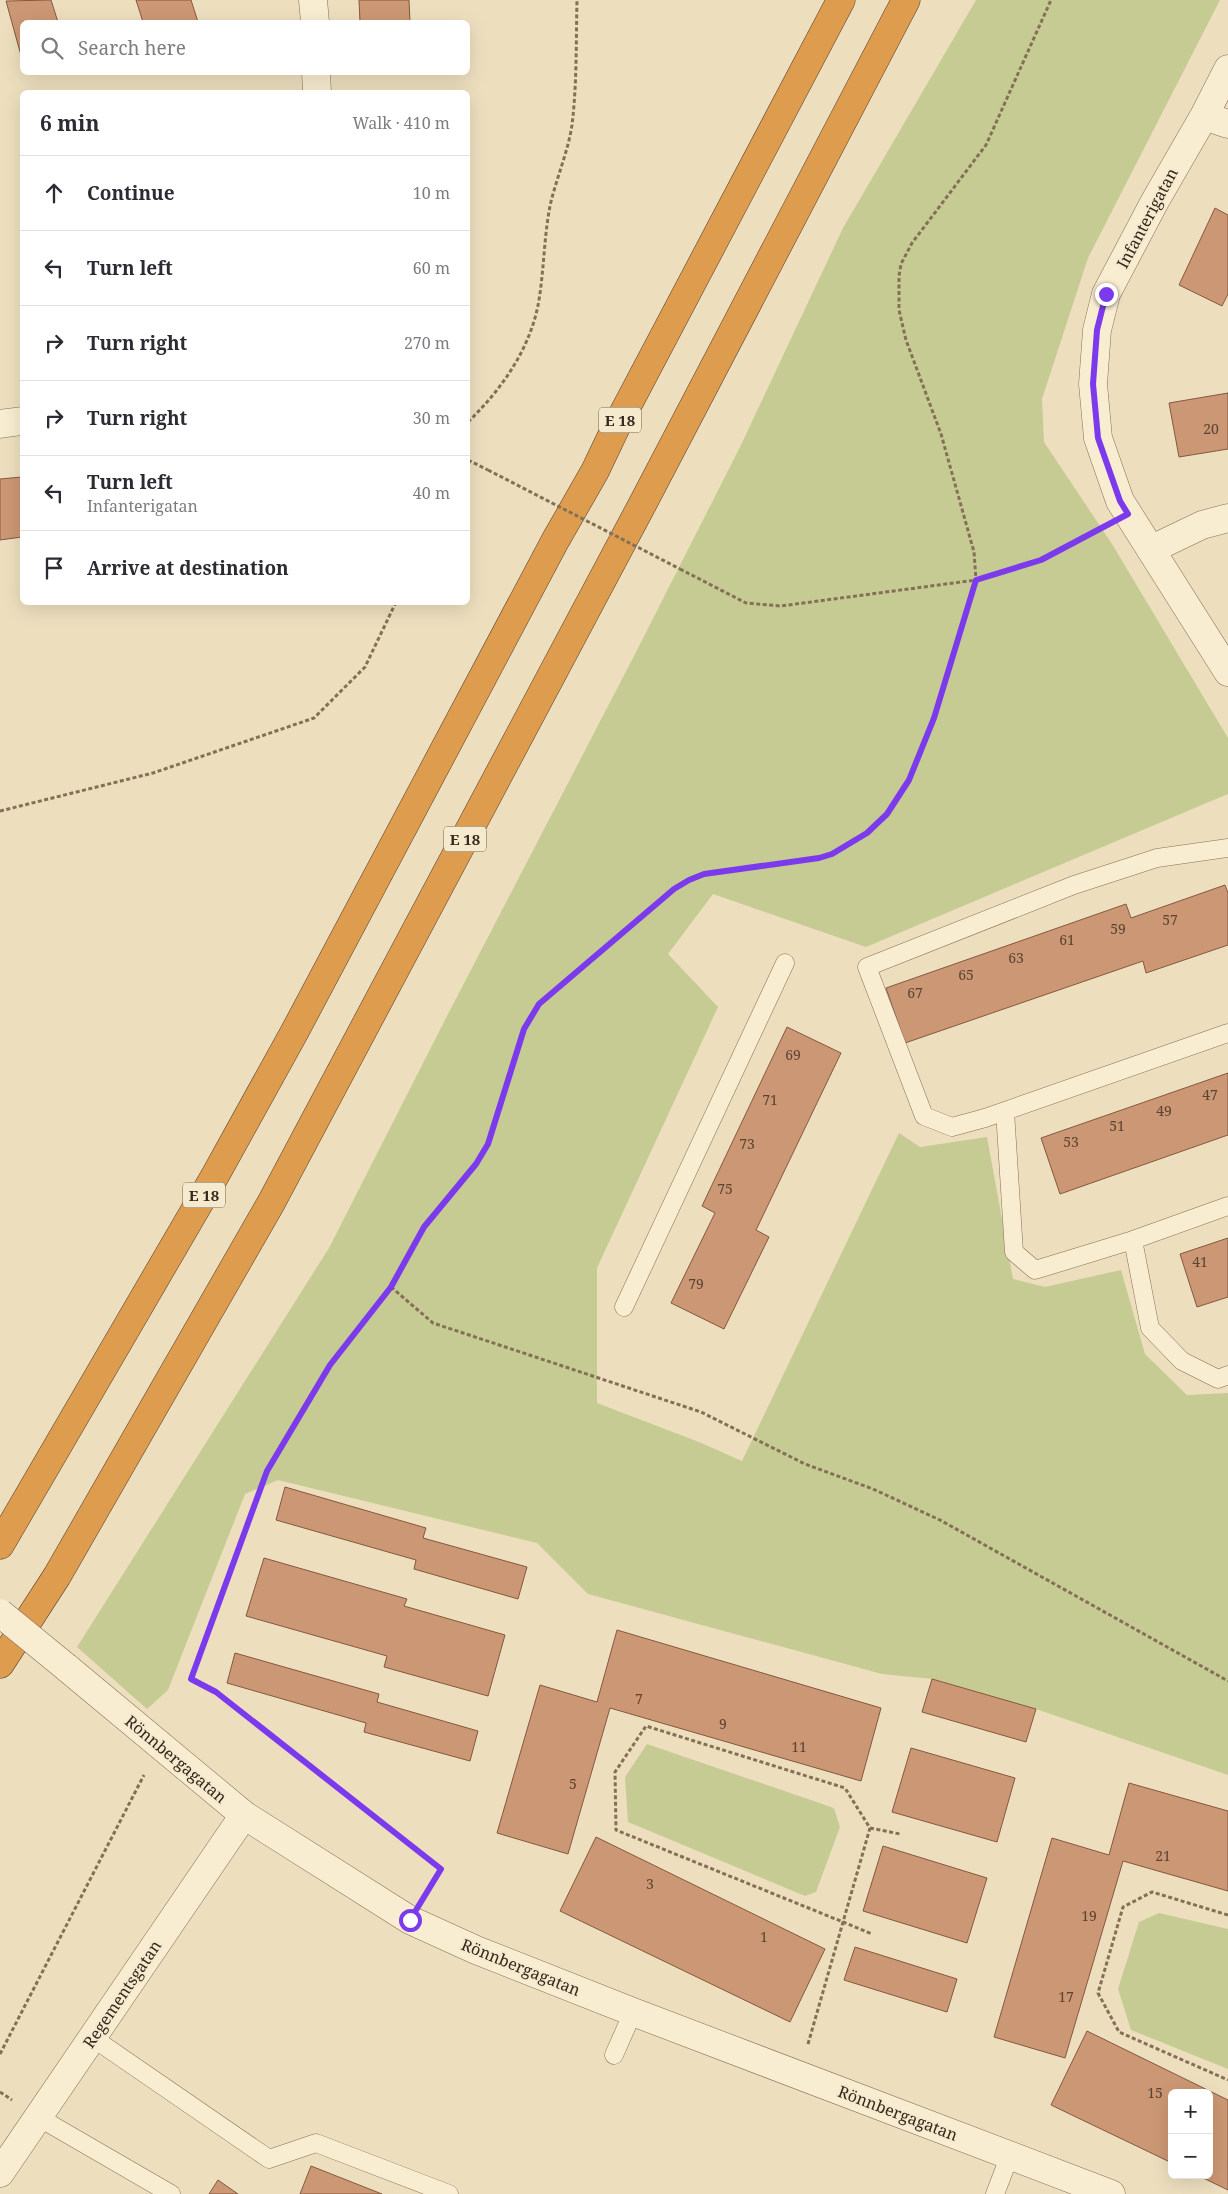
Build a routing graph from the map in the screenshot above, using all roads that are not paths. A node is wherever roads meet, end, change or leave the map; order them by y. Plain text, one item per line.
1 (313, 0) edge
2 (841, 0) edge
3 (906, 0) edge
4 (315, 20) edge
5 (1228, 69) edge
6 (316, 75) edge
7 (317, 90) edge
8 (1216, 120) edge
9 (20, 421) edge
10 (0, 424) edge
11 (1228, 518) edge
12 (1152, 549) junction
13 (1228, 672) edge
14 (1228, 848) edge
15 (785, 963) dead end
16 (1228, 1032) edge
17 (1005, 1111) junction
18 (1228, 1206) edge
19 (1132, 1240) junction
20 (624, 1307) dead end
21 (1228, 1375) edge
22 (0, 1545) edge
23 (0, 1614) edge
24 (0, 1664) edge
25 (244, 1815) junction
26 (632, 2012) junction
27 (93, 2038) junction
28 (614, 2055) dead end
29 (38, 2118) junction
30 (1010, 2156) junction
31 (0, 2173) edge
32 (171, 2194) edge
33 (449, 2194) edge
34 (995, 2194) edge
35 (1112, 2194) edge

1 - 4 street
2 - 22 highway, E 18
3 - 24 highway, E 18
5 - 8 street, Infanterigatan
6 - 7 street
8 - 12 street, Infanterigatan
9 - 10 street
11 - 12 street
12 - 13 street, Infanterigatan
14 - 17 lane
15 - 20 lane
16 - 17 lane
17 - 19 lane
18 - 19 lane
19 - 21 lane
23 - 25 street, Rönnbergagatan, bridge
25 - 26 street, Rönnbergagatan
25 - 27 street, Regementsgatan
26 - 28 lane
26 - 30 street, Rönnbergagatan
27 - 29 street, Regementsgatan
27 - 33 lane
29 - 31 street, Regementsgatan
29 - 32 lane
30 - 34 lane
30 - 35 street, Rönnbergagatan

